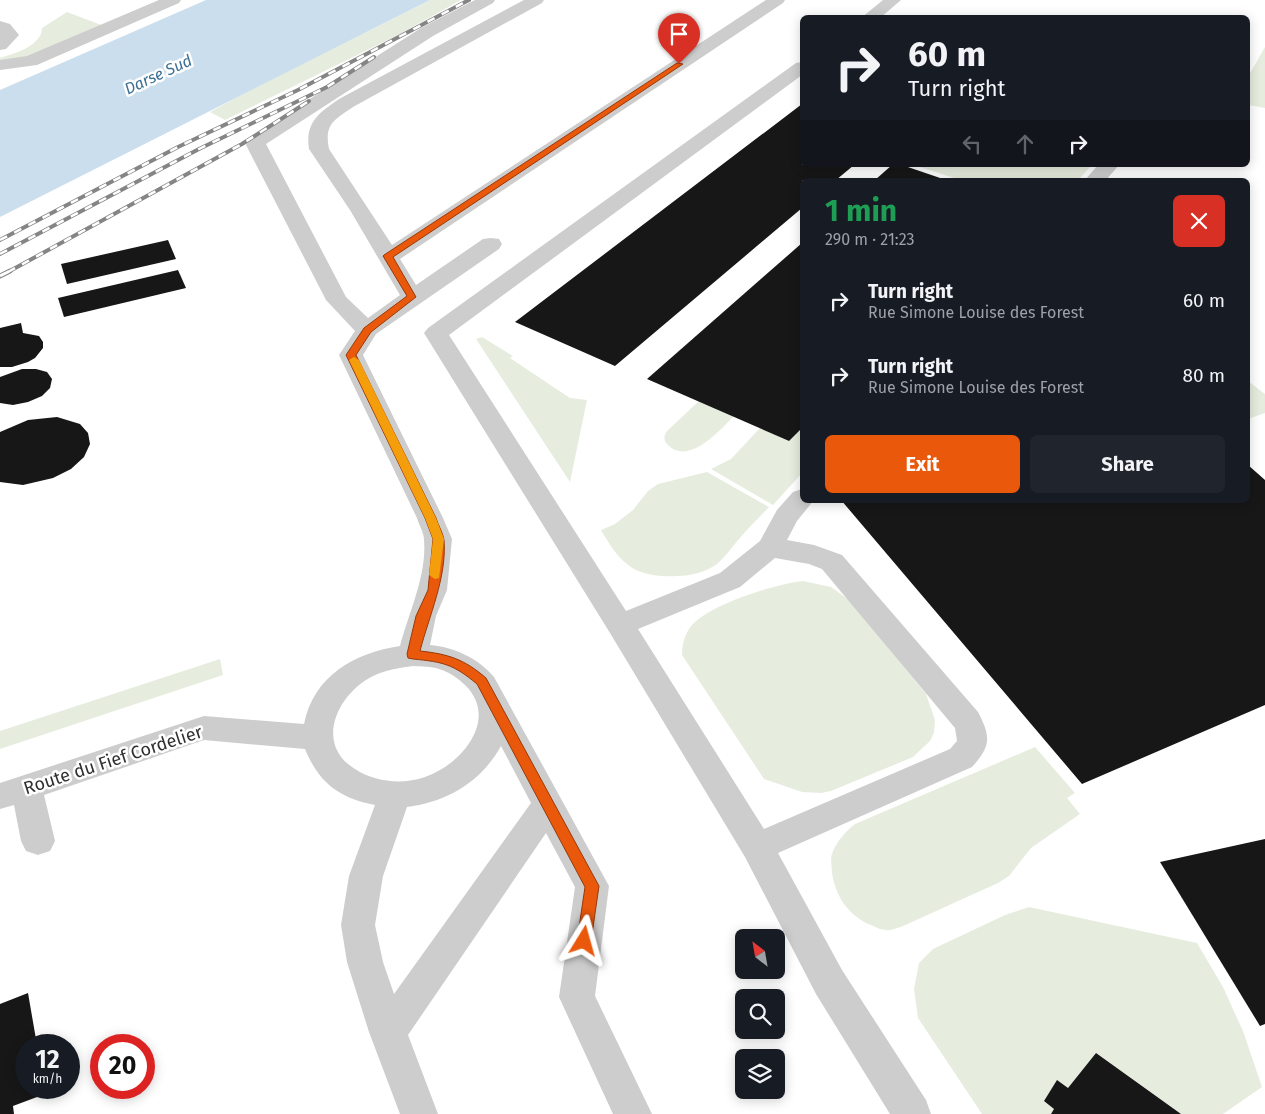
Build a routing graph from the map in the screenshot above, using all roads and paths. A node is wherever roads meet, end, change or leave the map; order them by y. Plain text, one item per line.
1 (173, 0) edge
2 (488, 0) edge
3 (536, 0) edge
4 (777, 0) edge
5 (893, 0) edge
6 (873, 15) edge
7 (0, 26) edge
8 (0, 46) edge
9 (0, 65) edge
10 (800, 68) edge
11 (1107, 167) edge
12 (1097, 178) edge
13 (491, 244) dead end
14 (388, 256) junction
15 (412, 297) junction
16 (367, 330) junction
17 (800, 500) edge
18 (770, 547) junction
19 (620, 625) junction
20 (413, 654) junction
21 (492, 700) junction
22 (316, 737) junction
23 (13, 791) edge
24 (395, 795) junction
25 (548, 804) junction
26 (38, 841) dead end
27 (757, 847) junction
28 (388, 1032) junction
29 (419, 1114) edge
30 (633, 1114) edge
31 (912, 1114) edge

1 - 9 street
2 - 16 street
3 - 14 street
4 - 14 street
5 - 6 street
7 - 8 street
10 - 19 street
11 - 12 street
13 - 15 street
14 - 15 street
15 - 16 street
16 - 20 street
17 - 18 street
18 - 19 street
18 - 27 street
19 - 27 street
20 - 21 street
20 - 22 street
21 - 24 street
21 - 25 street
22 - 23 street, Route du Fief Cordelier
22 - 24 street
23 - 26 street
24 - 28 street
25 - 28 street
25 - 30 street
27 - 31 street
28 - 29 street

